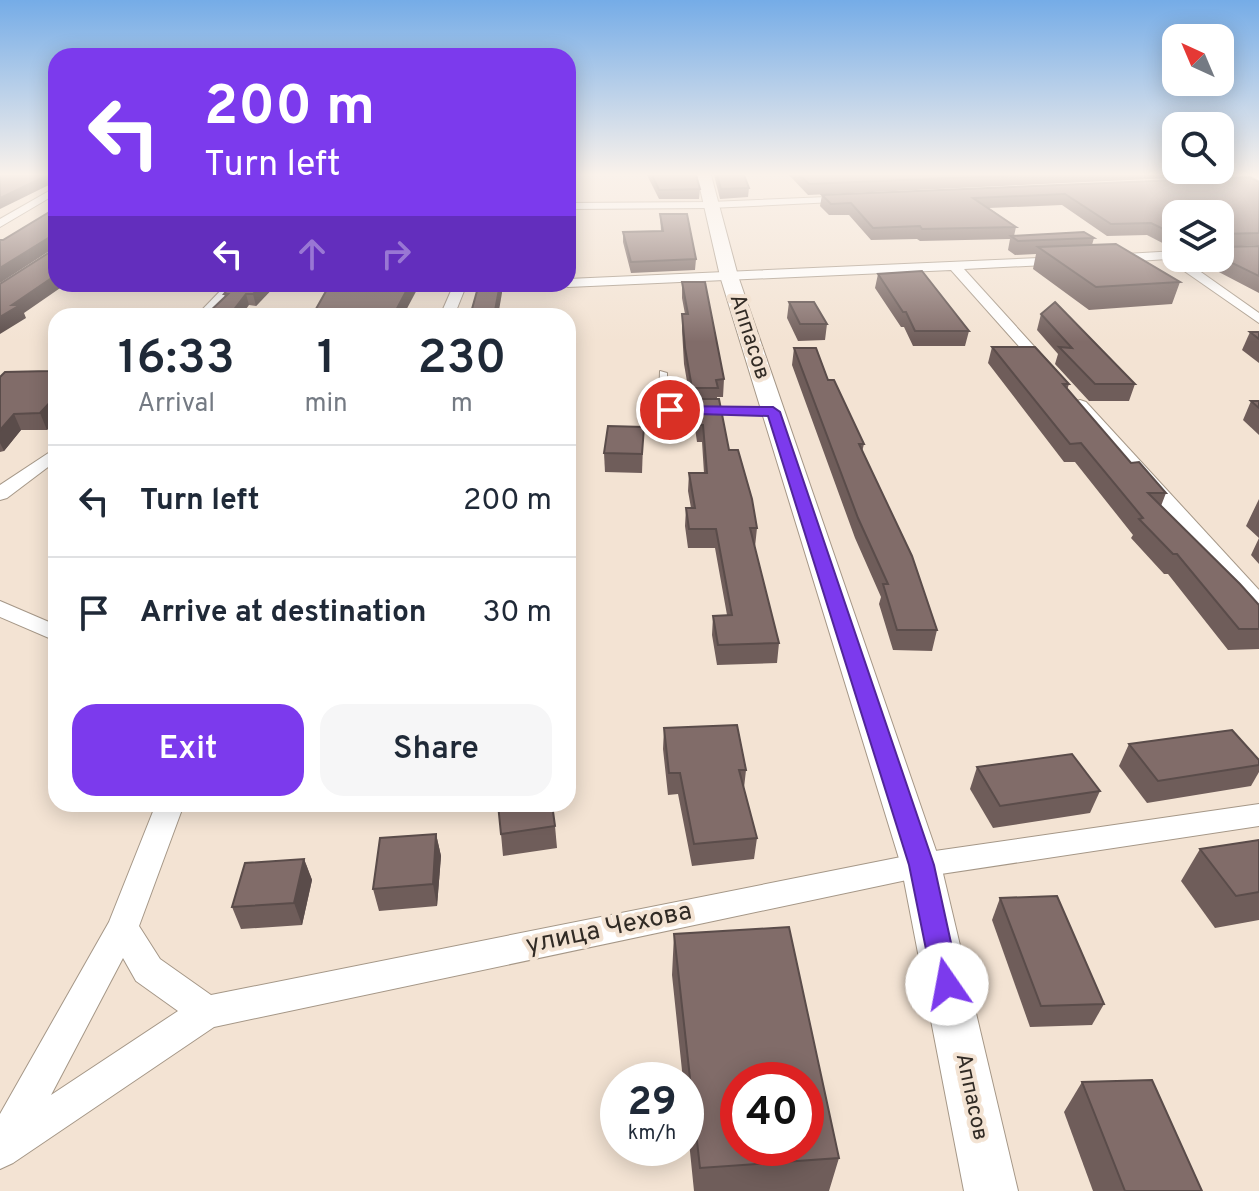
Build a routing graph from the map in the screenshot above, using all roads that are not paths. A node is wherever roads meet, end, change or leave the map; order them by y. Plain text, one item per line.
1 (717, 231) edge
2 (1162, 256) edge
3 (1093, 259) edge
4 (1077, 260) edge
5 (955, 267) junction
6 (1196, 272) edge
7 (729, 276) junction
8 (576, 283) edge
9 (226, 292) edge
10 (211, 308) edge
11 (1259, 319) edge
12 (663, 373) dead end
13 (773, 412) junction
14 (48, 459) edge
15 (0, 494) edge
16 (1259, 603) edge
17 (0, 608) edge
18 (48, 630) edge
19 (167, 812) edge
20 (1259, 815) edge
21 (921, 865) junction
22 (123, 928) junction
23 (207, 1012) junction
24 (0, 1150) edge
25 (991, 1191) edge

1 - 7 street, Аппасов
2 - 3 street
4 - 5 street
5 - 7 street
5 - 16 street
6 - 11 street
7 - 8 street
7 - 13 street, Аппасов
9 - 10 street
12 - 13 lane
13 - 21 street, Аппасов
14 - 15 street
17 - 18 street
19 - 22 street
20 - 21 street, улица Чехова
21 - 23 street, улица Чехова
21 - 25 street, Аппасов
22 - 23 street
22 - 24 street
23 - 24 street, улица Чехова

